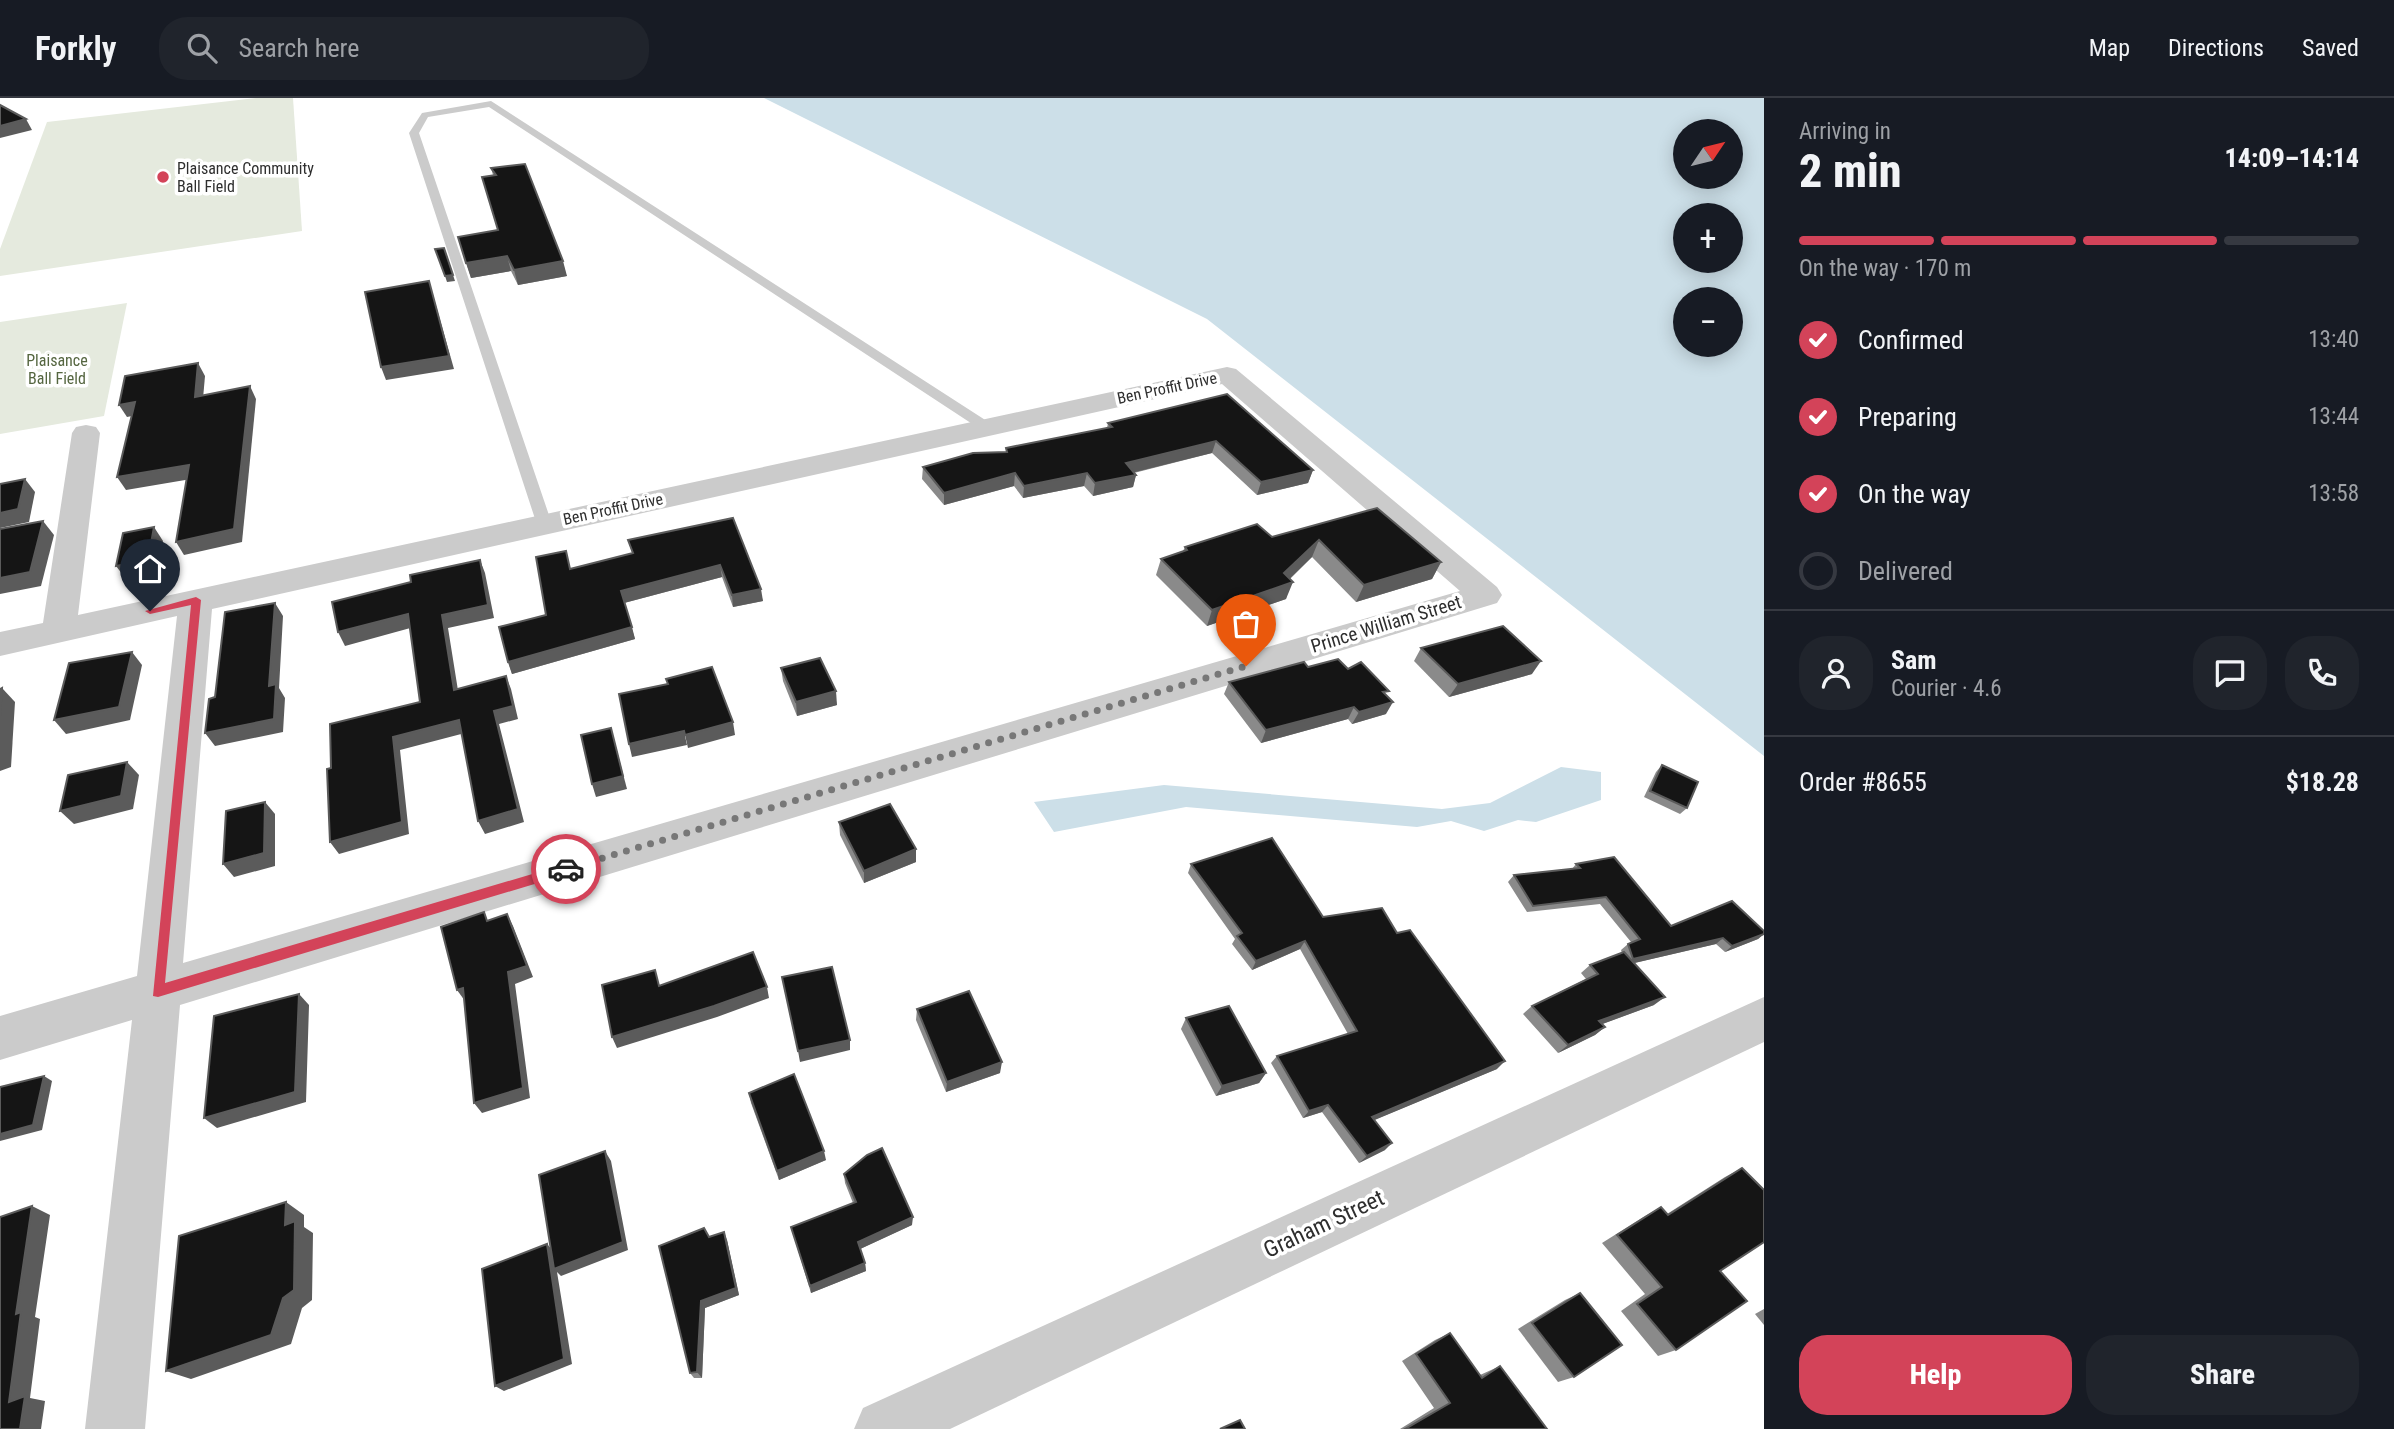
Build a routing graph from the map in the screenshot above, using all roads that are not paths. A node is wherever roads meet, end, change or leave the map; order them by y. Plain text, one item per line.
1 (988, 428) junction
2 (86, 433) dead end
3 (544, 524) junction
4 (1485, 595) joint
5 (196, 600) junction
6 (59, 631) junction
7 (0, 644) edge
8 (158, 991) junction
9 (1764, 1019) edge
10 (0, 1038) edge
11 (115, 1429) edge
12 (884, 1429) edge

1 - 3 street, Ben Proffit Drive
1 - 3 lane
1 - 4 street, Ben Proffit Drive
2 - 6 street
3 - 5 street, Ben Proffit Drive
4 - 8 street, Prince William Street
5 - 6 street, Ben Proffit Drive
5 - 8 street
6 - 7 street, Ben Proffit Drive
8 - 10 street, Prince William Street
8 - 11 street
9 - 12 street, Graham Street

